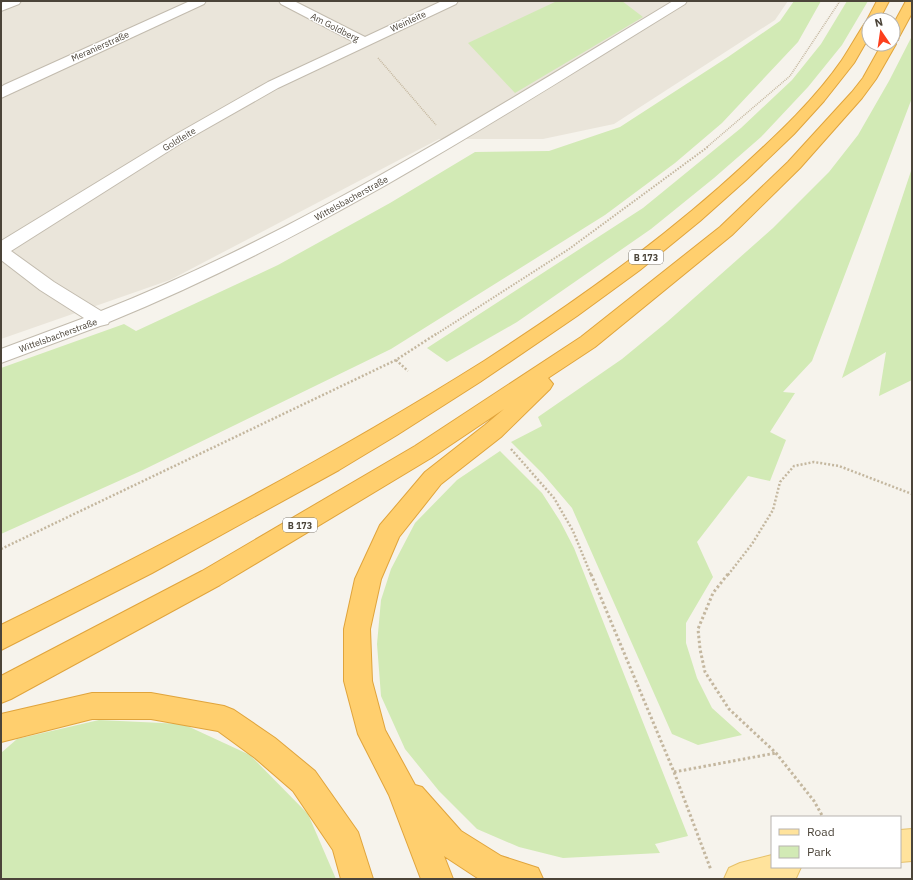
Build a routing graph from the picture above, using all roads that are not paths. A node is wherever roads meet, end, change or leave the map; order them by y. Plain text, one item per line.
1 (15, 1) edge
2 (200, 1) edge
3 (285, 1) edge
4 (452, 1) edge
5 (681, 1) edge
6 (883, 1) edge
7 (912, 1) edge
8 (1, 7) edge
9 (877, 12) edge
10 (901, 22) edge
11 (861, 40) edge
12 (364, 42) junction
13 (884, 52) edge
14 (1, 94) edge
15 (1, 249) edge
16 (1, 252) edge
17 (100, 320) junction
18 (588, 342) junction
19 (1, 356) edge
20 (1, 638) edge
21 (1, 690) edge
22 (1, 728) edge
23 (401, 787) junction
24 (912, 845) edge
25 (901, 846) edge
26 (778, 869) edge
27 (726, 876) edge
28 (358, 879) edge
29 (437, 879) edge
30 (527, 879) edge

1 - 8 street
2 - 14 street, Meranierstraße
3 - 12 street, Am Goldberg
4 - 12 street, Weinleite
5 - 17 street, Wittelsbacherstraße
6 - 9 highway
7 - 10 highway
11 - 20 highway, B 173
12 - 15 street, Goldleite
13 - 18 highway, B 173
16 - 17 street
17 - 19 street, Wittelsbacherstraße
18 - 21 highway, B 173
18 - 23 highway
22 - 28 highway
23 - 29 highway
23 - 30 highway
24 - 25 main road
26 - 27 main road

